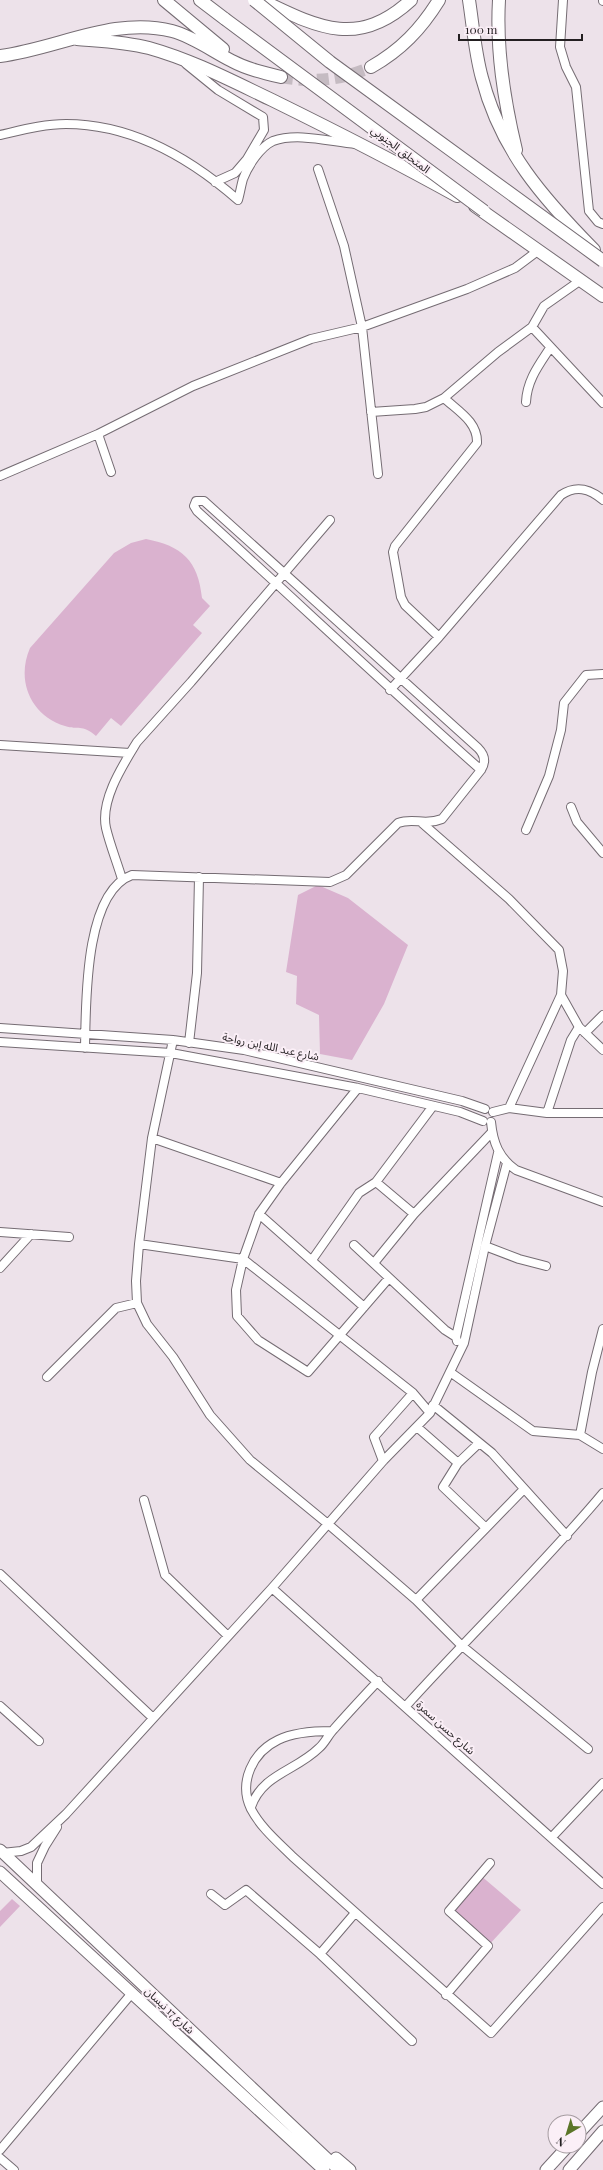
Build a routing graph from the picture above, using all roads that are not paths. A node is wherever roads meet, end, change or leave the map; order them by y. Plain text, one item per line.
1 (164, 0) edge
2 (200, 0) edge
3 (254, 0) edge
4 (261, 0) edge
5 (410, 0) edge
6 (439, 0) edge
7 (470, 0) edge
8 (563, 0) edge
9 (501, 1) edge
10 (78, 39) junction
11 (0, 56) edge
12 (178, 58) junction
13 (371, 67) tunnel mouth
14 (249, 68) junction
15 (281, 77) tunnel mouth
16 (0, 134) edge
17 (366, 146) junction
18 (249, 161) junction
19 (520, 166) junction
20 (318, 169) dead end
21 (215, 182) junction
22 (484, 211) junction
23 (603, 224) edge
24 (539, 250) junction
25 (603, 260) edge
26 (581, 280) junction
27 (603, 296) edge
28 (362, 327) junction
29 (532, 327) junction
30 (550, 348) junction
31 (444, 398) junction
32 (526, 402) dead end
33 (603, 403) edge
34 (371, 412) junction
35 (98, 434) junction
36 (111, 472) dead end
37 (378, 474) dead end
38 (0, 476) edge
39 (603, 500) edge
40 (330, 520) dead end
41 (284, 572) junction
42 (275, 582) junction
43 (439, 637) junction
44 (603, 674) edge
45 (399, 679) junction
46 (390, 690) junction
47 (0, 745) edge
48 (130, 753) junction
49 (481, 770) junction
50 (570, 807) dead end
51 (422, 823) junction
52 (526, 830) dead end
53 (603, 853) edge
54 (199, 877) junction
55 (122, 879) junction
56 (561, 995) junction
57 (603, 1015) edge
58 (0, 1028) edge
59 (582, 1030) junction
60 (86, 1033) junction
61 (173, 1040) junction
62 (0, 1042) edge
63 (190, 1042) junction
64 (85, 1048) junction
65 (603, 1050) edge
66 (171, 1053) junction
67 (358, 1088) junction
68 (433, 1106) junction
69 (509, 1108) junction
70 (489, 1111) junction
71 (547, 1113) junction
72 (603, 1113) edge
73 (483, 1121) junction
74 (491, 1122) junction
75 (492, 1132) junction
76 (152, 1138) junction
77 (498, 1153) junction
78 (507, 1163) junction
79 (376, 1182) junction
80 (281, 1183) junction
81 (603, 1202) edge
82 (259, 1214) junction
83 (414, 1214) junction
84 (0, 1232) edge
85 (31, 1234) junction
86 (68, 1237) dead end
87 (140, 1244) junction
88 (354, 1245) dead end
89 (485, 1246) junction
90 (243, 1259) junction
91 (312, 1260) junction
92 (374, 1263) junction
93 (546, 1266) dead end
94 (0, 1268) edge
95 (389, 1278) junction
96 (137, 1303) junction
97 (364, 1308) junction
98 (603, 1329) edge
99 (339, 1336) junction
100 (456, 1337) junction
101 (459, 1352) junction
102 (450, 1372) junction
103 (47, 1377) dead end
104 (413, 1393) junction
105 (431, 1409) junction
106 (417, 1427) junction
107 (580, 1435) junction
108 (478, 1444) junction
109 (602, 1447) edge
110 (383, 1461) junction
111 (458, 1463) junction
112 (524, 1489) junction
113 (603, 1494) edge
114 (144, 1500) dead end
115 (328, 1524) junction
116 (485, 1527) junction
117 (567, 1536) junction
118 (0, 1574) edge
119 (272, 1588) junction
120 (416, 1600) junction
121 (228, 1636) junction
122 (461, 1645) junction
123 (378, 1681) junction
124 (0, 1706) edge
125 (406, 1706) junction
126 (153, 1718) junction
127 (332, 1731) junction
128 (39, 1741) dead end
129 (588, 1749) dead end
130 (603, 1783) edge
131 (251, 1808) junction
132 (66, 1814) junction
133 (552, 1837) junction
134 (1, 1852) edge
135 (490, 1863) dead end
136 (0, 1872) edge
137 (37, 1884) junction
138 (603, 1884) edge
139 (211, 1894) dead end
140 (603, 1907) edge
141 (355, 1913) junction
142 (320, 1954) junction
143 (132, 1993) junction
144 (446, 1995) junction
145 (412, 2041) dead end
146 (210, 2049) junction
147 (201, 2058) junction
148 (603, 2107) edge
149 (587, 2124) edge
150 (601, 2138) edge
151 (0, 2150) edge
152 (561, 2154) edge
153 (0, 2158) edge
154 (14, 2170) edge
155 (312, 2170) edge
156 (324, 2170) edge
157 (339, 2170) edge
158 (350, 2170) edge
159 (546, 2170) edge
160 (569, 2170) edge

1 - 14 highway
2 - 22 highway, المتحلق الجنوبي, bridge
3 - 25 highway, bridge
4 - 5 highway
6 - 13 highway
7 - 19 highway
8 - 23 street
9 - 19 highway
10 - 11 highway
10 - 12 highway
10 - 14 highway
12 - 17 highway
12 - 18 street
14 - 15 highway
16 - 21 street
17 - 18 street
17 - 22 highway
18 - 21 street
18 - 21 street
19 - 25 highway
20 - 28 street
22 - 24 highway, المتحلق الجنوبي
24 - 26 highway, المتحلق الجنوبي
24 - 28 street
26 - 27 highway, المتحلق الجنوبي
26 - 29 street
28 - 34 street
28 - 35 street
29 - 30 street
29 - 31 street
30 - 32 street
30 - 33 street
31 - 34 street
31 - 43 street
34 - 37 street
35 - 36 street
35 - 38 street
39 - 43 street
40 - 41 street
41 - 42 street
41 - 42 street
41 - 45 street
42 - 46 street
42 - 48 street
43 - 45 street
44 - 52 street
45 - 46 street
45 - 49 street
46 - 49 street
47 - 48 street
48 - 55 street
49 - 51 street
50 - 53 street
51 - 54 street
51 - 56 street
54 - 55 street
54 - 63 street
55 - 60 street
56 - 59 street
56 - 69 street
57 - 59 street
58 - 60 street, شارع عبد الله إبن رواحة
59 - 65 street
59 - 71 street
60 - 61 street, شارع عبد الله إبن رواحة
60 - 64 street
61 - 63 street, شارع عبد الله إبن رواحة
61 - 66 street
62 - 64 street
63 - 70 street, شارع عبد الله إبن رواحة
64 - 66 street
66 - 67 street
66 - 76 street
67 - 68 street
67 - 80 street
68 - 73 street
68 - 79 street
69 - 70 street
69 - 71 street
70 - 73 street
70 - 74 street
71 - 72 street
73 - 74 street
74 - 75 street
75 - 77 street
75 - 83 street
76 - 80 street
76 - 87 street
77 - 78 street
77 - 100 street
78 - 81 street
78 - 89 street
79 - 83 street
79 - 91 street
80 - 82 street
82 - 90 street
82 - 91 street
83 - 92 street
84 - 85 street
85 - 86 street
85 - 94 street
87 - 90 street
87 - 96 street
88 - 92 street
89 - 93 street
89 - 101 street
90 - 99 street
90 - 99 street
91 - 97 street
92 - 95 street
95 - 97 street
95 - 100 street
96 - 103 street
96 - 115 street
97 - 99 street
98 - 107 street
99 - 104 street
100 - 101 street
101 - 102 street
102 - 105 street
102 - 107 street
104 - 105 street
104 - 110 street
105 - 106 street
105 - 108 street
106 - 110 street
106 - 111 street
107 - 109 street
108 - 111 street
108 - 112 street
110 - 115 street
111 - 116 street
112 - 116 street
112 - 117 street
113 - 117 street
114 - 121 street
115 - 119 street
115 - 120 street
116 - 120 street
117 - 122 street
118 - 126 street
119 - 121 street
119 - 123 street, شارع حسن سمرة
120 - 122 street
121 - 126 street
122 - 125 street
122 - 129 street
123 - 125 street, شارع حسن سمرة
123 - 127 street
124 - 128 street
125 - 133 street, شارع حسن سمرة
126 - 132 street
127 - 131 street
127 - 131 street
130 - 133 street
131 - 141 street
132 - 134 street
132 - 137 street
133 - 138 street, شارع حسن سمرة
134 - 137 main road, شارع 17 نيسان
135 - 144 street
136 - 143 main road, شارع 17 نيسان
137 - 146 main road, شارع 17 نيسان
139 - 142 street
140 - 144 street
141 - 142 street
141 - 144 street
142 - 145 street
143 - 147 main road, شارع 17 نيسان
143 - 151 street
146 - 157 main road, شارع 17 نيسان
146 - 158 main road
147 - 155 main road
147 - 156 main road, شارع 17 نيسان
148 - 149 main road
150 - 160 main road
152 - 159 main road
153 - 154 street

